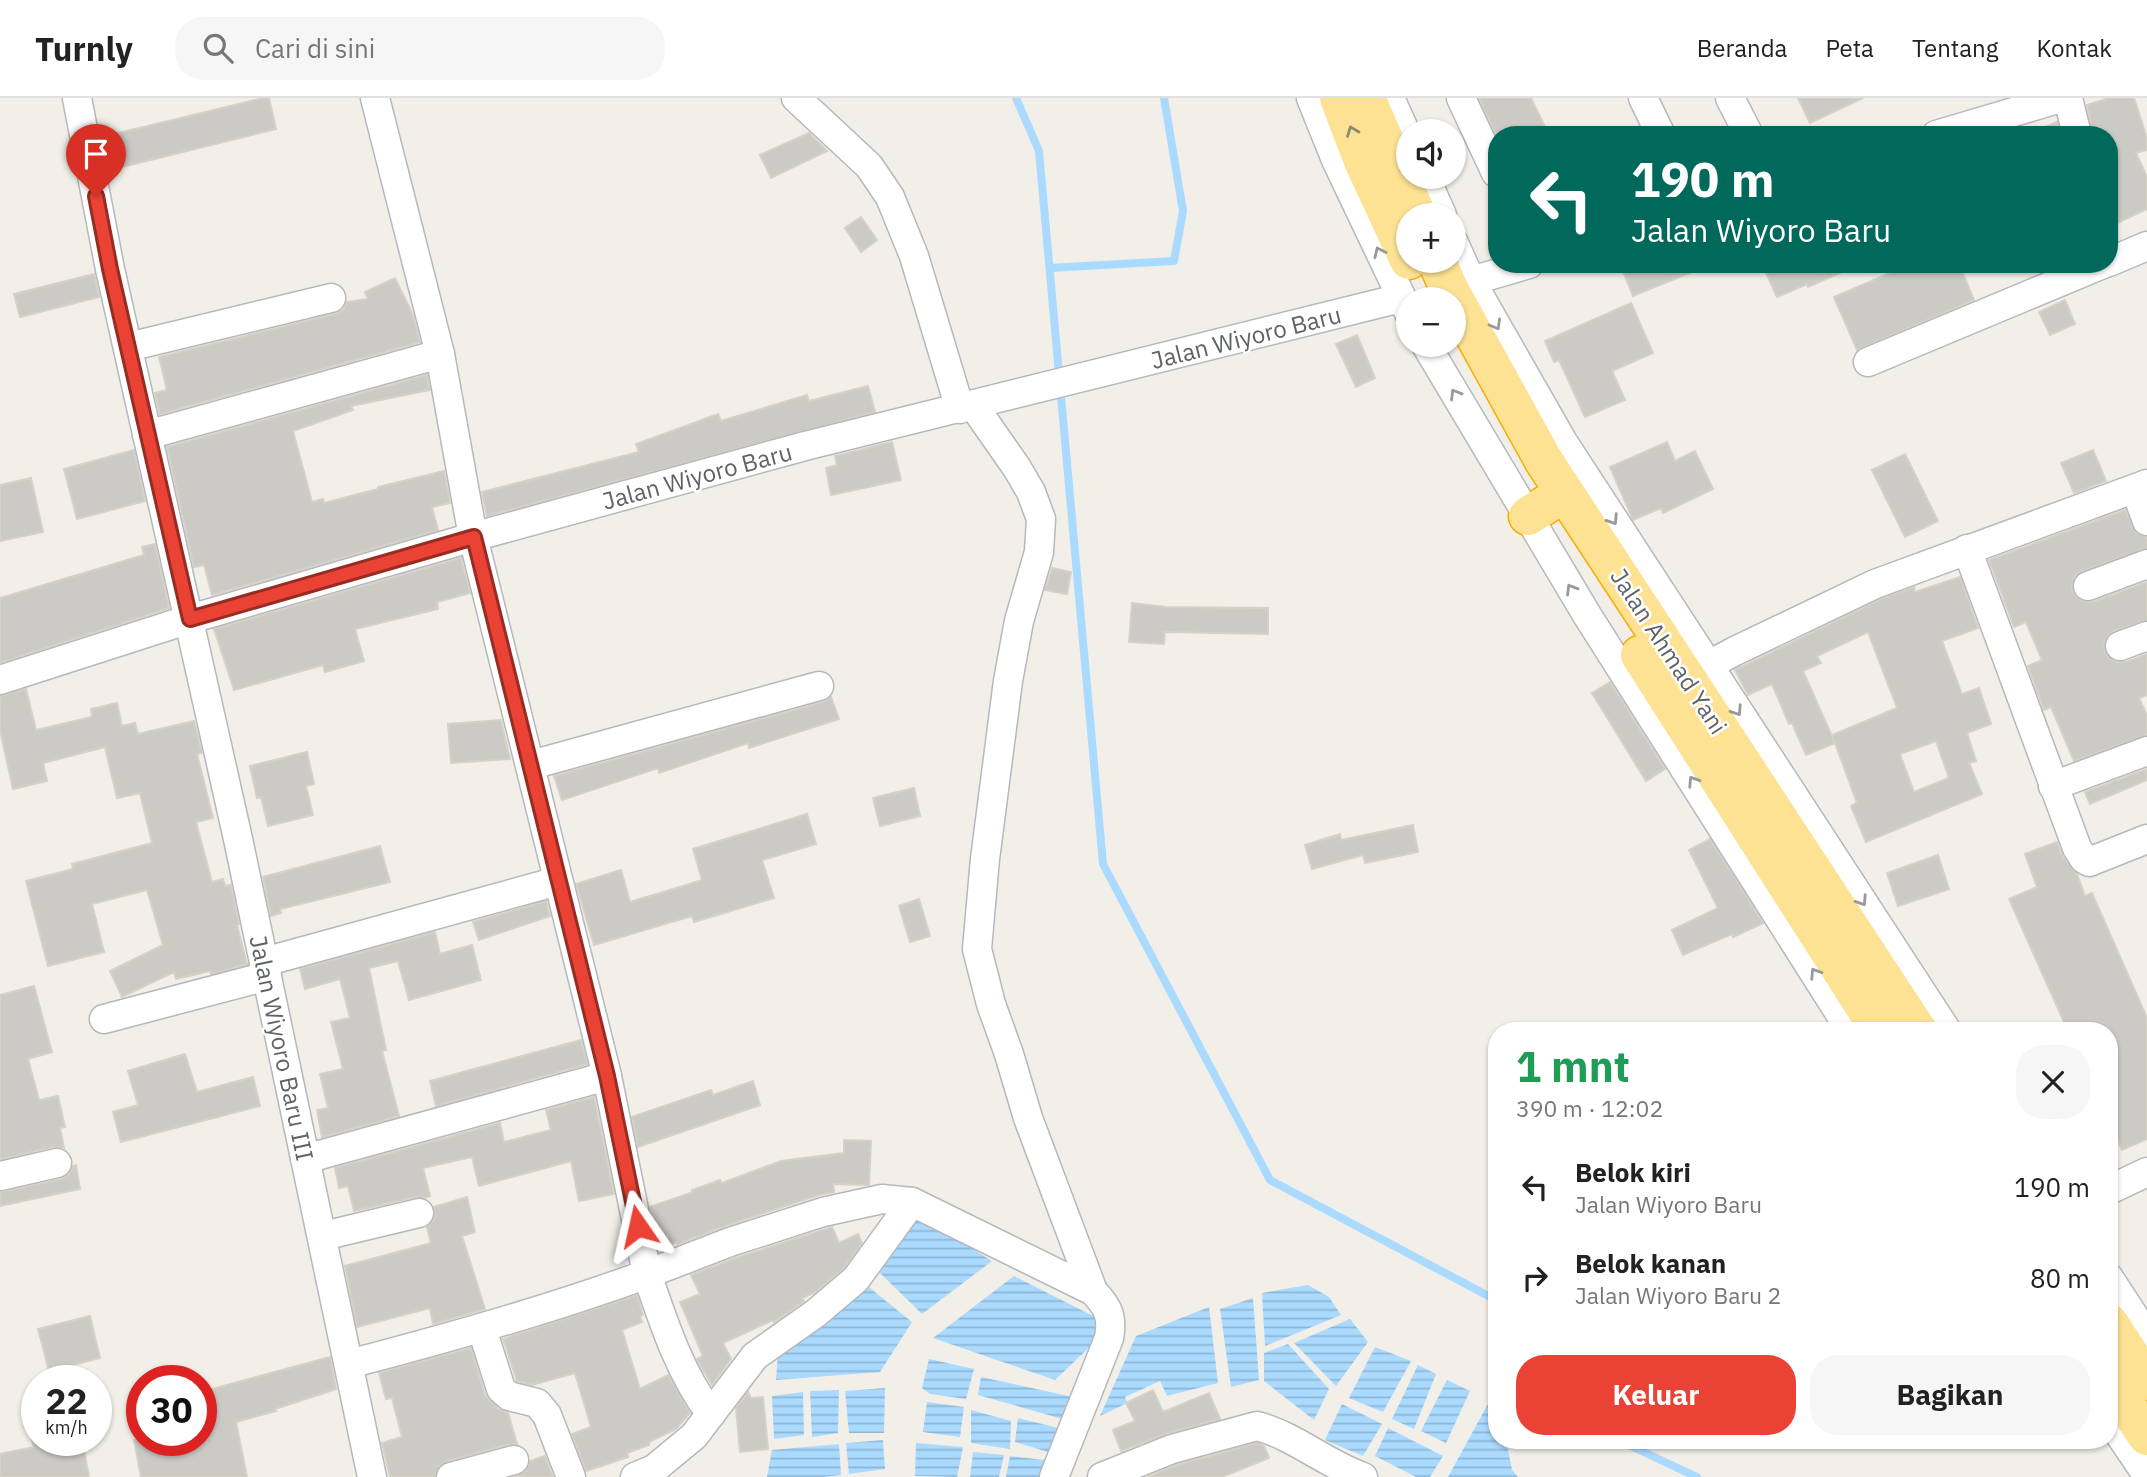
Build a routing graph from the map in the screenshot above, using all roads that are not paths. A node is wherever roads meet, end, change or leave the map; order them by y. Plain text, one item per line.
1 (77, 98) edge
2 (375, 98) edge
3 (796, 98) edge
4 (1311, 98) edge
5 (1339, 98) edge
6 (1366, 98) edge
7 (1390, 98) edge
8 (1461, 98) edge
9 (1643, 98) edge
10 (1730, 98) edge
11 (2061, 98) edge
12 (2068, 98) edge
13 (1400, 119) edge
14 (1657, 126) edge
15 (1744, 126) edge
16 (1966, 126) edge
17 (2075, 126) edge
18 (1488, 156) edge
19 (1412, 203) edge
20 (1396, 233) edge
21 (2147, 246) edge
22 (2118, 258) edge
23 (1466, 270) edge
24 (1442, 273) edge
25 (1498, 273) edge
26 (2081, 273) edge
27 (1471, 281) junction
28 (1403, 287) edge
29 (331, 298) dead end
30 (1396, 307) edge
31 (128, 347) junction
32 (440, 354) junction
33 (1434, 357) edge
34 (1459, 357) edge
35 (1868, 362) dead end
36 (967, 407) junction
37 (147, 435) junction
38 (2141, 487) edge
39 (1537, 510) junction
40 (2147, 520) edge
41 (474, 537) junction
42 (1967, 549) junction
43 (2147, 564) edge
44 (2088, 586) dead end
45 (190, 619) junction
46 (2147, 636) edge
47 (2120, 646) dead end
48 (1707, 666) junction
49 (0, 680) edge
50 (819, 686) dead end
51 (2147, 751) edge
52 (531, 765) junction
53 (2053, 786) junction
54 (2147, 839) edge
55 (558, 881) junction
56 (265, 969) junction
57 (104, 1019) dead end
58 (1846, 1022) edge
59 (1874, 1022) edge
60 (1911, 1022) edge
61 (1941, 1022) edge
62 (607, 1076) junction
63 (305, 1159) junction
64 (57, 1163) dead end
65 (2147, 1172) edge
66 (0, 1176) edge
67 (2118, 1185) edge
68 (912, 1202) junction
69 (419, 1213) dead end
70 (323, 1236) junction
71 (647, 1274) junction
72 (2118, 1293) edge
73 (1103, 1306) junction
74 (2129, 1311) edge
75 (482, 1329) junction
76 (2147, 1336) edge
77 (349, 1364) junction
78 (2147, 1381) edge
79 (2118, 1392) edge
80 (711, 1414) junction
81 (2118, 1432) edge
82 (2147, 1436) edge
83 (514, 1460) dead end
84 (2147, 1475) edge
85 (372, 1477) edge
86 (451, 1477) edge
87 (571, 1477) edge
88 (635, 1477) edge
89 (1055, 1477) edge
90 (1102, 1477) edge
91 (1363, 1477) edge

1 - 31 street, Jalan Wiyoro Baru III
2 - 32 street
3 - 36 street
28 -> 4 street
20 -> 5 highway
6 - 19 highway
7 - 13 street
8 - 18 street
9 - 14 street
10 - 15 street
11 - 16 street
12 - 17 street
21 - 22 street
23 - 27 street
24 - 60 highway, Jalan Ahmad Yani
25 - 27 street
26 - 35 street
27 -> 48 street
29 - 31 street
30 - 36 street, Jalan Wiyoro Baru
31 - 37 street, Jalan Wiyoro Baru III
32 - 37 street
32 - 41 street
39 -> 33 street
34 - 39 highway, Jalan Ahmad Yani
36 - 41 street, Jalan Wiyoro Baru
36 - 73 street
37 - 45 street, Jalan Wiyoro Baru III
38 - 40 street
38 - 42 street
58 -> 39 street
39 - 59 highway, Jalan Ahmad Yani
41 - 45 street, Jalan Wiyoro Baru
41 - 52 street
42 - 48 street
42 - 53 street
43 - 44 street
45 - 49 street, Jalan Wiyoro Baru
45 - 56 street, Jalan Wiyoro Baru III
46 - 47 street
48 -> 61 street
50 - 52 street
51 - 53 street
52 - 55 street
53 - 54 street
55 - 56 street
55 - 62 street
56 - 57 street
56 - 63 street, Jalan Wiyoro Baru III
62 - 63 street
62 - 71 street
63 - 70 street, Jalan Wiyoro Baru III
64 - 66 street
65 - 67 street
68 - 71 street
68 - 73 street
68 - 80 street
69 - 70 street
70 - 77 street, Jalan Wiyoro Baru III
71 - 75 street
71 - 80 street
72 - 74 street
73 - 89 street
74 - 76 street
74 - 78 highway
75 - 77 street
75 - 87 street
77 - 85 street, Jalan Wiyoro Baru III
79 - 82 highway
80 - 88 street
81 - 84 street
83 - 86 street
90 - 91 street

